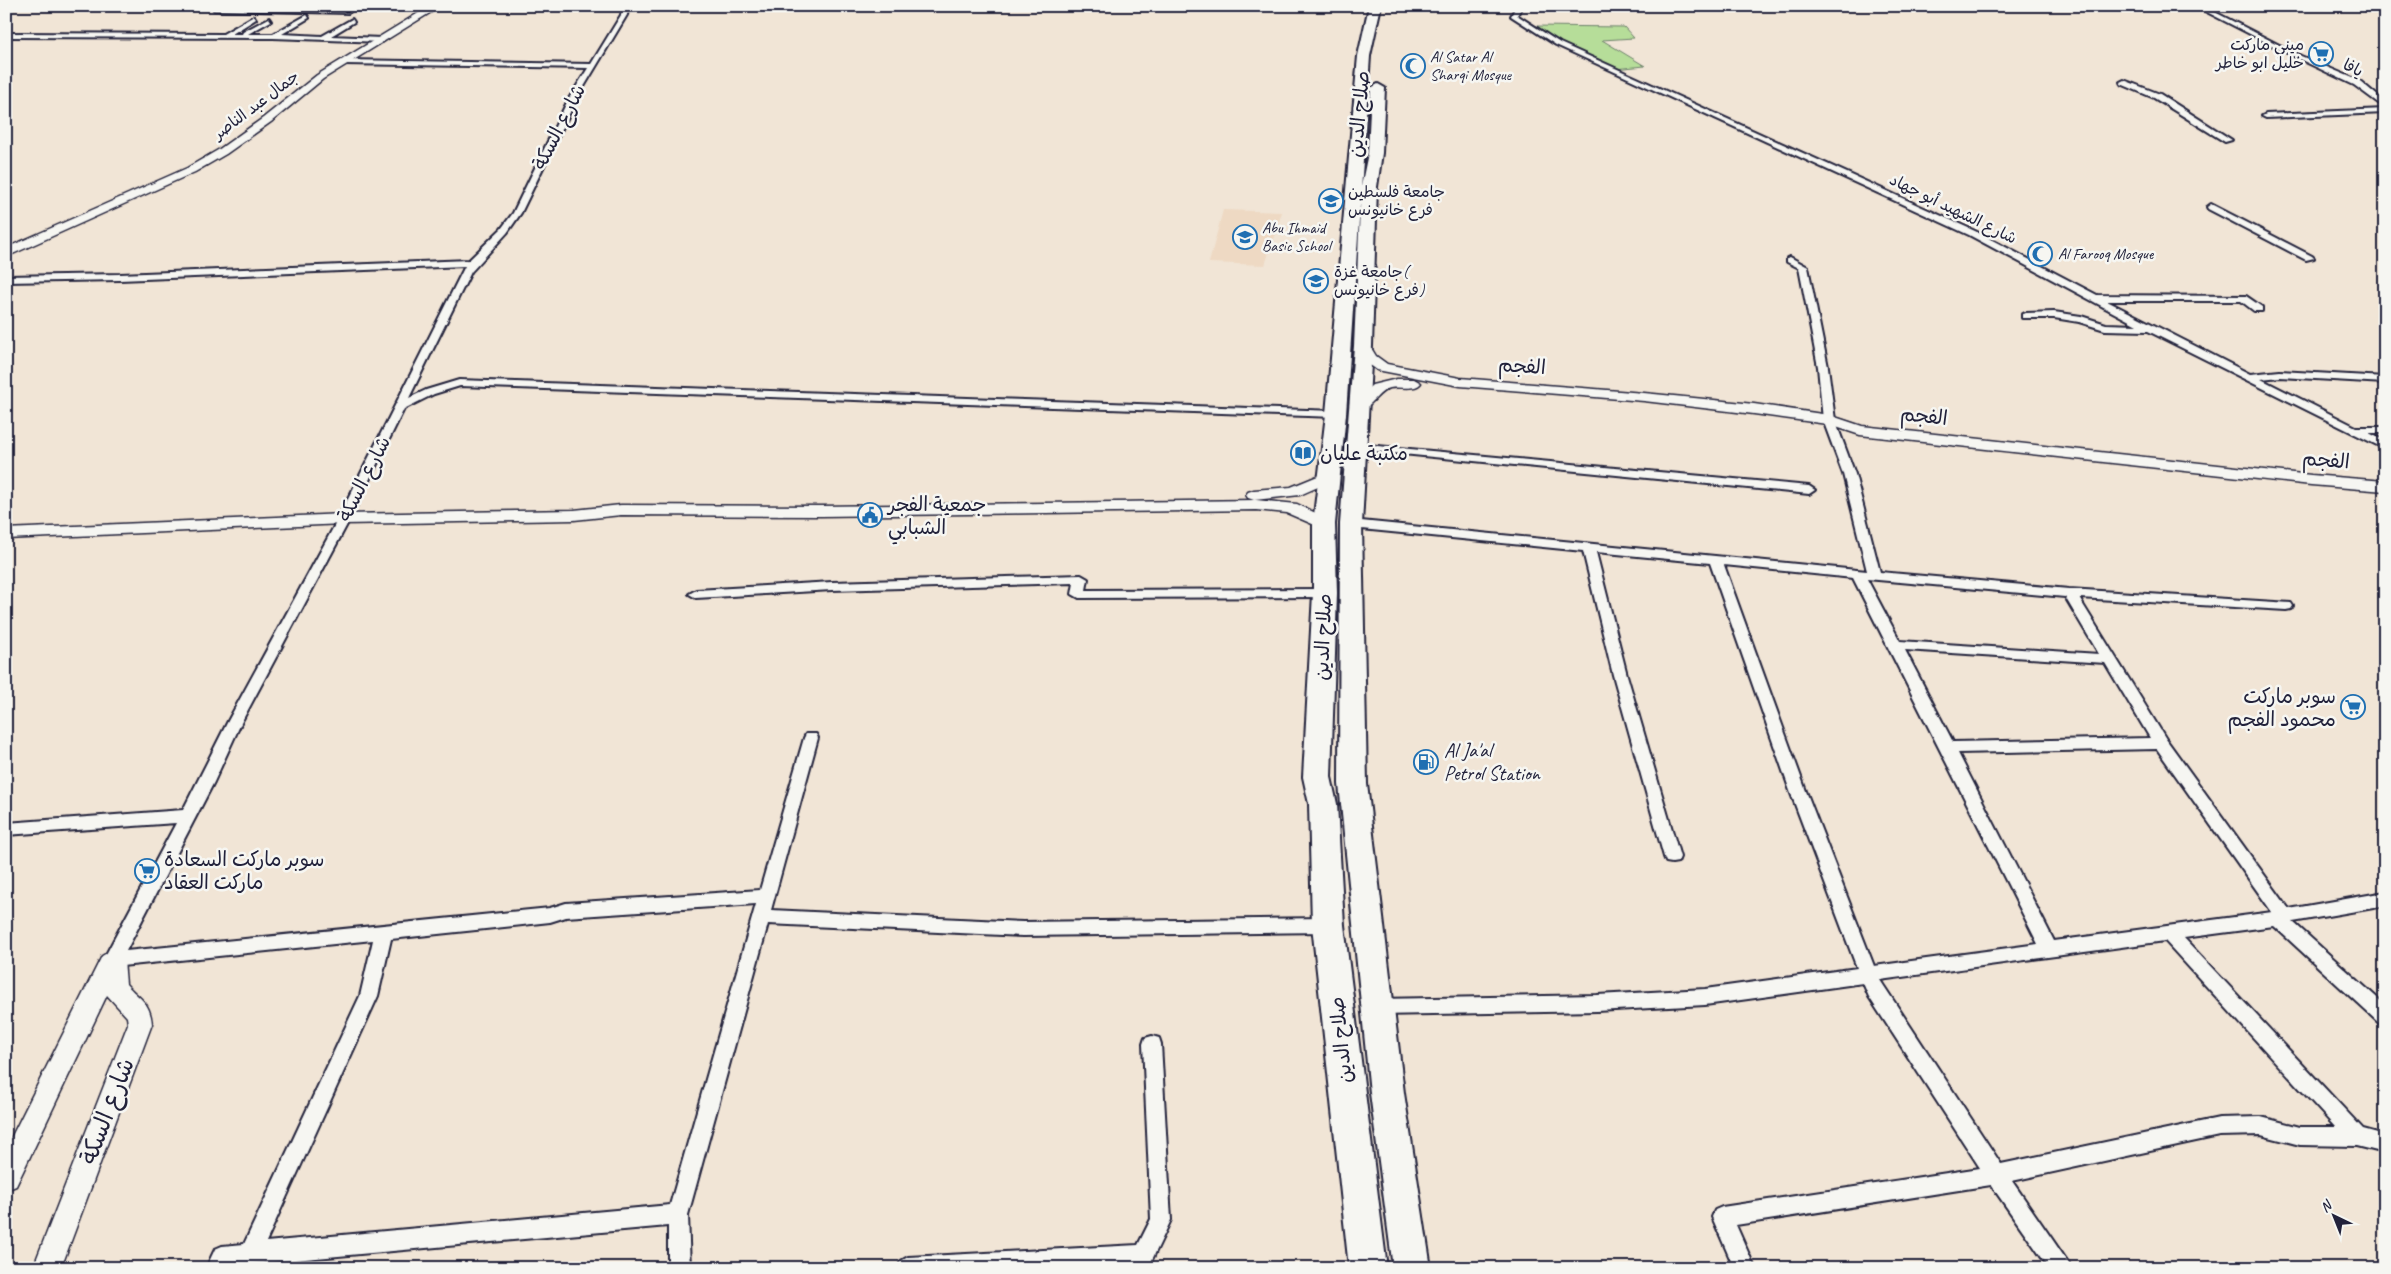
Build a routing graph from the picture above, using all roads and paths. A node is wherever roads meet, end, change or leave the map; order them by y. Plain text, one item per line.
1 (427, 6) edge
2 (437, 6) edge
3 (626, 6) edge
4 (1375, 6) edge
5 (1390, 6) edge
6 (1520, 6) edge
7 (2198, 6) edge
8 (267, 8) edge
9 (216, 9) dead end
10 (348, 11) dead end
11 (307, 17) dead end
12 (254, 18) dead end
13 (269, 20) dead end
14 (352, 21) dead end
15 (6, 35) edge
16 (273, 36) junction
17 (222, 37) junction
18 (239, 37) junction
19 (324, 38) junction
20 (377, 39) junction
21 (344, 62) junction
22 (591, 66) junction
23 (2124, 82) dead end
24 (2385, 106) edge
25 (2385, 111) edge
26 (2266, 116) dead end
27 (2228, 140) dead end
28 (1362, 180) junction
29 (2211, 206) dead end
30 (6, 247) edge
31 (6, 253) edge
32 (2309, 258) dead end
33 (1790, 260) dead end
34 (472, 264) junction
35 (6, 279) edge
36 (2095, 298) junction
37 (2258, 309) dead end
38 (2026, 316) dead end
39 (2151, 328) junction
40 (1363, 346) junction
41 (2248, 377) junction
42 (2385, 380) edge
43 (1460, 382) junction
44 (1360, 405) junction
45 (401, 406) junction
46 (1336, 414) junction
47 (1829, 420) junction
48 (2353, 430) junction
49 (2385, 430) edge
50 (2385, 446) edge
51 (1356, 447) junction
52 (1330, 476) junction
53 (2385, 486) edge
54 (1809, 490) dead end
55 (1215, 505) junction
56 (344, 518) junction
57 (1324, 524) junction
58 (1351, 524) junction
59 (6, 534) edge
60 (1588, 547) junction
61 (1715, 559) junction
62 (1858, 574) junction
63 (1874, 574) junction
64 (2069, 592) junction
65 (1325, 593) junction
66 (696, 594) dead end
67 (2286, 606) dead end
68 (1896, 645) junction
69 (2110, 659) junction
70 (1320, 699) junction
71 (1354, 699) junction
72 (811, 738) dead end
73 (2161, 743) junction
74 (1949, 748) junction
75 (1317, 777) junction
76 (1354, 784) junction
77 (188, 816) junction
78 (6, 829) edge
79 (1672, 857) dead end
80 (768, 896) junction
81 (2381, 903) edge
82 (763, 917) junction
83 (2281, 917) junction
84 (1328, 925) junction
85 (384, 932) junction
86 (2168, 932) junction
87 (2049, 948) junction
88 (112, 960) junction
89 (1870, 974) junction
90 (1377, 1007) junction
91 (2385, 1017) edge
92 (1152, 1044) dead end
93 (2357, 1136) junction
94 (2385, 1144) edge
95 (1996, 1176) junction
96 (6, 1177) edge
97 (678, 1215) junction
98 (250, 1253) junction
99 (46, 1268) edge
100 (216, 1268) edge
101 (680, 1268) edge
102 (908, 1268) edge
103 (1368, 1268) edge
104 (1412, 1268) edge
105 (1744, 1268) edge
106 (2062, 1268) edge

1 - 20 main road, جمال عبد الناصر
2 - 20 main road, جمال عبد الناصر
3 - 22 street, شارع السكة
4 - 28 highway, صلاح الدين
5 - 28 highway, صلاح الدين
6 - 36 street, شارع الشهيد أبو جهاد
7 - 24 street, يافا
8 - 9 street
8 - 10 street
11 - 16 street
12 - 17 street
13 - 18 street
14 - 19 street
15 - 17 street
16 - 18 street
16 - 19 street
17 - 18 street
19 - 20 street
20 - 21 main road, جمال عبد الناصر
20 - 30 main road, جمال عبد الناصر
21 - 22 street
21 - 31 main road, جمال عبد الناصر
22 - 34 street, شارع السكة
23 - 27 street
25 - 26 street
28 - 40 highway, صلاح الدين
28 - 46 highway, صلاح الدين
29 - 32 street
33 - 47 street
34 - 35 street
34 - 45 street, شارع السكة
36 - 37 street
36 - 39 street, شارع الشهيد أبو جهاد
38 - 39 street
39 - 41 street, شارع الشهيد أبو جهاد
40 - 43 main road
40 - 44 highway, صلاح الدين
41 - 42 street
41 - 48 street, شارع الشهيد أبو جهاد
43 - 44 main road
43 - 47 main road, الفجم
44 - 51 highway, صلاح الدين
45 - 46 street
45 - 56 street, شارع السكة
46 - 52 highway, صلاح الدين
47 - 53 main road, الفجم
47 - 63 street
48 - 49 street
48 - 50 street, شارع الشهيد أبو جهاد
51 - 54 street
51 - 58 highway, صلاح الدين
52 - 55 main road
52 - 57 highway, صلاح الدين
55 - 56 main road
55 - 57 main road
56 - 59 main road
56 - 77 street, شارع السكة
57 - 65 highway, صلاح الدين
58 - 60 street
58 - 71 highway, صلاح الدين
60 - 61 street
60 - 79 street
61 - 62 street
61 - 89 street
62 - 63 street
62 - 68 street
63 - 64 street
64 - 67 street
64 - 69 street
65 - 66 street
65 - 70 highway, صلاح الدين
68 - 69 street
68 - 74 street
69 - 73 street
70 - 71 highway
70 - 75 highway, صلاح الدين
71 - 76 highway, صلاح الدين
72 - 80 street
73 - 74 street
73 - 83 street
74 - 87 street
75 - 76 highway
75 - 84 highway, صلاح الدين
76 - 90 highway, صلاح الدين
77 - 78 street
77 - 88 street, شارع السكة
80 - 82 street
80 - 85 street
81 - 83 street
82 - 84 street
82 - 97 street
83 - 86 street
83 - 91 street
84 - 103 highway, صلاح الدين
85 - 88 street
85 - 98 street
86 - 87 street
86 - 93 street
87 - 89 street
88 - 96 main road, شارع السكة
88 - 99 main road, شارع السكة
89 - 90 street
89 - 95 street
90 - 104 highway, صلاح الدين
92 - 102 street
93 - 94 street
93 - 95 street
95 - 105 street
95 - 106 street
97 - 98 street
97 - 101 street
98 - 100 street

